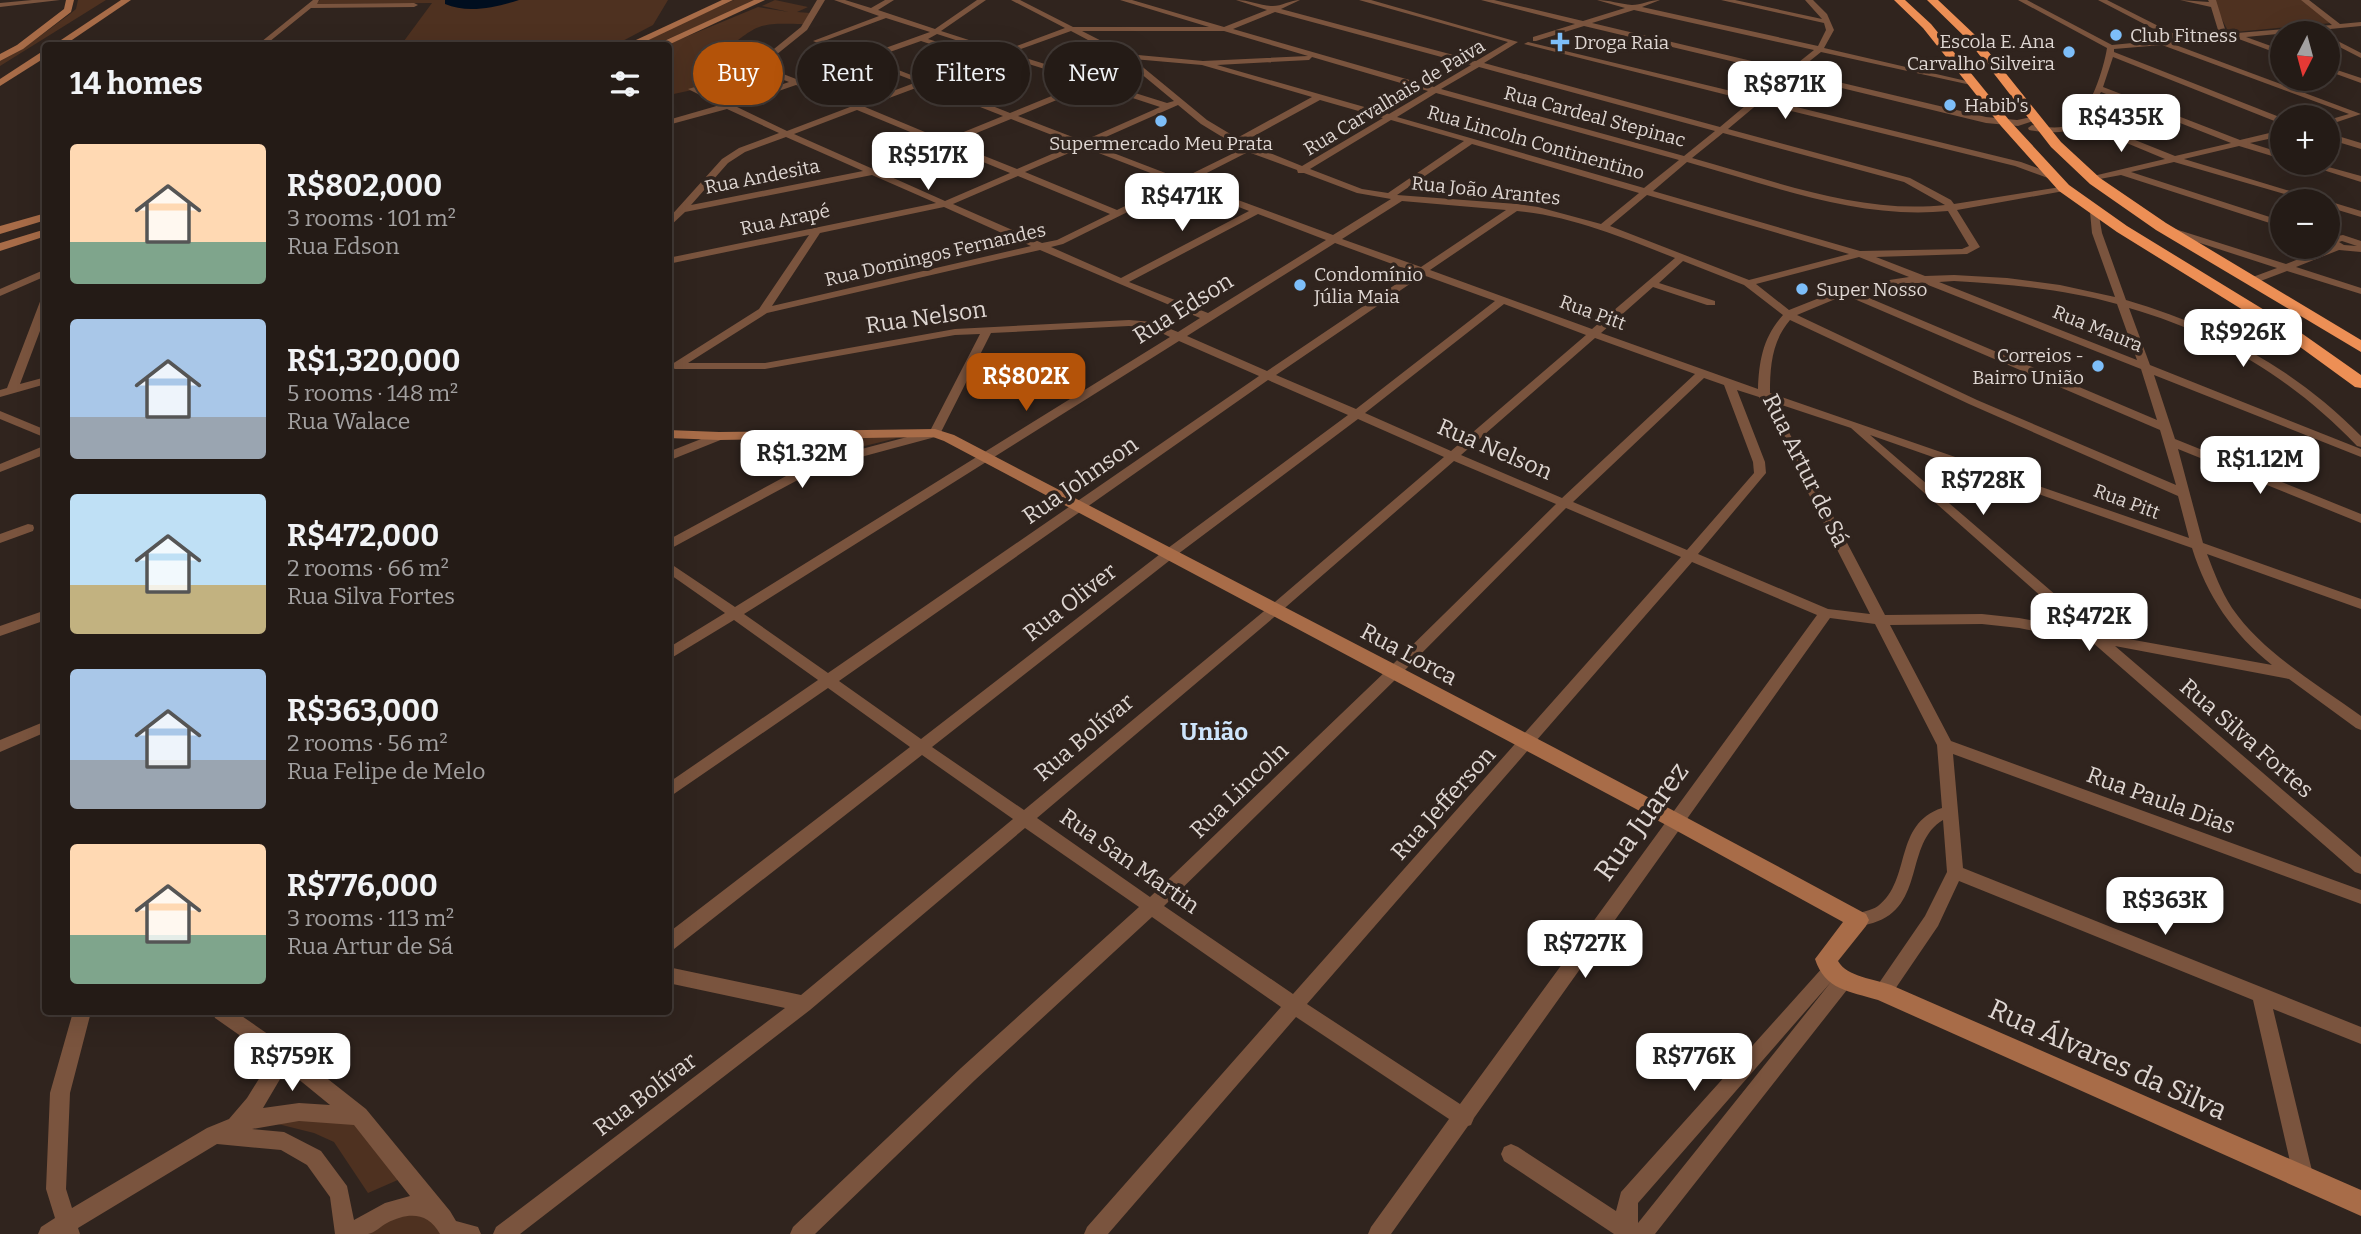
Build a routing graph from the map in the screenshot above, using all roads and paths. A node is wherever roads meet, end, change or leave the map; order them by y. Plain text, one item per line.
1 (56, 0) edge
2 (70, 0) edge
3 (127, 0) edge
4 (317, 0) edge
5 (729, 0) edge
6 (761, 0) edge
7 (821, 0) edge
8 (838, 0) edge
9 (890, 0) edge
10 (982, 0) edge
11 (1015, 0) edge
12 (1124, 0) edge
13 (1240, 0) edge
14 (1296, 0) edge
15 (1363, 0) edge
16 (1485, 0) edge
17 (1601, 0) edge
18 (1656, 0) edge
19 (1725, 0) edge
20 (1809, 0) edge
21 (1899, 0) edge
22 (1932, 0) edge
23 (2022, 0) edge
24 (2102, 0) edge
25 (2184, 0) edge
26 (2305, 0) edge
27 (2213, 2) edge
28 (0, 5) edge
29 (414, 5) dead end
30 (309, 6) junction
31 (1634, 8) junction
32 (1274, 9) junction
33 (872, 11) junction
34 (887, 15) junction
35 (2332, 21) edge
36 (1827, 22) junction
37 (1581, 23) junction
38 (2361, 24) edge
39 (2340, 26) edge
40 (1071, 29) junction
41 (1227, 29) junction
42 (936, 30) junction
43 (2270, 31) edge
44 (2231, 34) junction
45 (922, 39) junction
46 (1524, 40) junction
47 (2180, 40) junction
48 (2160, 41) junction
49 (62, 42) edge
50 (264, 42) edge
51 (635, 42) edge
52 (666, 42) edge
53 (820, 42) edge
54 (931, 42) edge
55 (975, 42) edge
56 (1097, 42) edge
57 (1030, 44) edge
58 (2340, 45) edge
59 (0, 47) edge
60 (20, 47) junction
61 (898, 47) edge
62 (1820, 49) junction
63 (2270, 49) edge
64 (2111, 51) junction
65 (42, 54) edge
66 (2361, 56) edge
67 (0, 58) edge
68 (1142, 58) edge
69 (1321, 58) junction
70 (1203, 63) junction
71 (1478, 65) junction
72 (1142, 70) edge
73 (1790, 73) junction
74 (2340, 73) edge
75 (4, 78) edge
76 (1969, 80) junction
77 (797, 81) joint
78 (2361, 81) edge
79 (912, 87) edge
80 (2099, 88) junction
81 (692, 89) dead end
82 (1438, 91) junction
83 (1142, 97) edge
84 (1317, 98) junction
85 (1759, 100) junction
86 (1180, 101) junction
87 (1044, 102) edge
88 (850, 105) edge
89 (983, 105) edge
90 (727, 106) junction
91 (1167, 106) junction
92 (857, 108) junction
93 (2359, 114) edge
94 (1010, 116) junction
95 (2270, 116) edge
96 (1391, 119) junction
97 (2340, 119) edge
98 (2080, 121) junction
99 (672, 122) edge
100 (2038, 123) junction
101 (2007, 125) junction
102 (1722, 129) junction
103 (787, 134) junction
104 (2270, 136) edge
105 (2340, 139) edge
106 (1470, 141) junction
107 (944, 143) junction
108 (1235, 143) junction
109 (2239, 143) junction
110 (1082, 144) junction
111 (2361, 145) edge
112 (1248, 149) junction
113 (2270, 152) edge
114 (1687, 159) junction
115 (2174, 159) junction
116 (2038, 161) junction
117 (2018, 164) junction
118 (1301, 171) junction
119 (872, 172) junction
120 (2121, 172) junction
121 (1017, 173) junction
122 (2340, 173) edge
123 (2051, 176) junction
124 (2092, 178) junction
125 (2361, 179) edge
126 (1184, 181) junction
127 (2063, 188) junction
128 (2277, 189) edge
129 (1648, 192) junction
130 (1394, 198) junction
131 (946, 204) junction
132 (1517, 207) junction
133 (2340, 208) edge
134 (1955, 209) junction
135 (682, 210) junction
136 (672, 211) edge
137 (1257, 211) junction
138 (2095, 212) junction
139 (1119, 214) junction
140 (2361, 214) edge
141 (42, 215) edge
142 (2270, 220) edge
143 (672, 221) edge
144 (1603, 227) junction
145 (2161, 227) junction
146 (0, 230) edge
147 (817, 230) junction
148 (2124, 231) junction
149 (42, 233) edge
150 (2097, 233) junction
151 (1334, 239) junction
152 (2340, 242) edge
153 (2359, 243) edge
154 (42, 246) edge
155 (0, 247) edge
156 (1045, 247) junction
157 (1860, 254) junction
158 (0, 255) edge
159 (1681, 258) junction
160 (2301, 259) edge
161 (672, 260) edge
162 (2287, 267) junction
163 (1422, 270) junction
164 (42, 274) edge
165 (1925, 278) junction
166 (2254, 281) junction
167 (1121, 282) junction
168 (1748, 283) junction
169 (1653, 284) junction
170 (1841, 290) junction
171 (2361, 291) edge
172 (0, 293) edge
173 (1503, 300) junction
174 (1712, 303) dead end
175 (2121, 303) junction
176 (763, 311) junction
177 (1789, 315) junction
178 (1207, 317) junction
179 (40, 330) edge
180 (987, 330) junction
181 (2334, 330) junction
182 (1594, 333) junction
183 (1180, 335) junction
184 (2361, 340) edge
185 (2361, 347) edge
186 (2144, 366) junction
187 (672, 368) edge
188 (1703, 373) junction
189 (1269, 374) junction
190 (42, 381) edge
191 (1729, 383) junction
192 (2361, 383) edge
193 (6, 392) edge
194 (1764, 395) junction
195 (1357, 414) junction
196 (0, 415) edge
197 (1849, 424) junction
198 (2166, 428) junction
199 (42, 433) edge
200 (672, 433) edge
201 (935, 433) junction
202 (719, 436) junction
203 (2171, 442) junction
204 (2361, 443) edge
205 (42, 451) edge
206 (2361, 453) edge
207 (672, 455) edge
208 (1450, 455) junction
209 (986, 457) junction
210 (0, 468) edge
211 (2185, 494) junction
212 (1564, 503) junction
213 (1080, 506) junction
214 (2361, 519) edge
215 (28, 528) dead end
216 (0, 539) edge
217 (672, 544) edge
218 (2197, 547) junction
219 (1169, 554) junction
220 (1687, 556) junction
221 (672, 569) edge
222 (2361, 604) edge
223 (1274, 610) junction
224 (736, 613) junction
225 (1826, 613) junction
226 (42, 616) edge
227 (1882, 620) junction
228 (0, 631) edge
229 (2093, 635) junction
230 (672, 653) edge
231 (1394, 674) junction
232 (2296, 675) junction
233 (827, 680) junction
234 (2361, 724) edge
235 (42, 728) edge
236 (1526, 744) junction
237 (1945, 745) junction
238 (0, 746) edge
239 (920, 746) junction
240 (672, 789) edge
241 (1949, 812) junction
242 (1025, 819) junction
243 (1675, 820) junction
244 (2361, 867) edge
245 (1955, 872) junction
246 (2361, 897) edge
247 (1152, 906) junction
248 (1858, 920) junction
249 (672, 941) edge
250 (1837, 975) junction
251 (672, 976) edge
252 (1883, 992) junction
253 (2261, 997) junction
254 (804, 1004) junction
255 (1293, 1005) junction
256 (81, 1015) edge
257 (226, 1015) edge
258 (2361, 1036) edge
259 (284, 1056) junction
260 (359, 1116) junction
261 (1464, 1118) junction
262 (234, 1126) junction
263 (214, 1135) junction
264 (1511, 1154) dead end
265 (2304, 1179) junction
266 (2361, 1203) edge
267 (436, 1211) junction
268 (457, 1233) edge
269 (48, 1234) edge
270 (70, 1234) edge
271 (345, 1234) edge
272 (353, 1234) edge
273 (503, 1234) edge
274 (800, 1234) edge
275 (1094, 1234) edge
276 (1378, 1234) edge
277 (1636, 1234) edge

1 - 28 street
2 - 60 street
3 - 49 street
4 - 30 street
5 - 51 street
6 - 52 street
7 - 77 street
8 - 33 street
9 - 33 street
10 - 42 street
11 - 40 street
12 - 41 street, Rua Cardeal Stepinac
13 - 32 street
14 - 32 street
15 - 46 street
16 - 37 street
17 - 31 street
18 - 31 street, Rua Carvalhais de Paiva
19 - 36 street
20 - 36 street
21 - 76 highway
22 - 100 highway
23 - 64 street
24 - 47 street
25 - 27 street
26 - 35 street
27 - 44 street
29 - 30 street
30 - 50 street
31 - 37 street, Rua Carvalhais de Paiva
31 - 62 street
32 - 41 street
32 - 71 street
33 - 34 street
34 - 42 street
34 - 53 street, Rua Pitt
36 - 62 street
37 - 46 street, Rua Carvalhais de Paiva
37 - 73 street
38 - 39 street
40 - 41 street
40 - 56 street
40 - 57 street
41 - 69 street, Rua Cardeal Stepinac
42 - 45 street
42 - 55 street
43 - 44 street
44 - 47 street
44 - 63 street
45 - 54 street
45 - 61 street
46 - 71 street, Rua Carvalhais de Paiva
46 - 85 street
47 - 48 street
48 - 64 street
48 - 93 street
58 - 66 street
59 - 60 street
60 - 67 street
62 - 73 street
62 - 76 street
64 - 80 street
64 - 95 street
65 - 75 street
68 - 70 street
69 - 70 street
69 - 82 street, Rua Cardeal Stepinac
70 - 84 street, Rua Lincoln Continentino
71 - 82 street, Rua Carvalhais de Paiva
71 - 102 street
72 - 86 street, Rua João Arantes
73 - 85 street
73 - 101 street
74 - 78 street
76 - 101 highway
77 - 90 street
79 - 92 street
80 - 98 street
80 - 109 street
81 - 90 street
82 - 96 street, Rua Carvalhais de Paiva
82 - 114 street, Rua Cardeal Stepinac
83 - 91 street
84 - 96 street, Rua Lincoln Continentino
84 - 108 street
85 - 102 street
85 - 117 street
86 - 91 street, Rua Arapé
86 - 108 street, Rua João Arantes
87 - 94 street, Rua Andesita
88 - 92 street
89 - 94 street, Rua Pitt
90 - 99 street
90 - 103 street
91 - 110 street, Rua Arapé
92 - 103 street
92 - 107 street
93 - 97 street
94 - 107 street, Rua Andesita
94 - 110 street, Rua Pitt
96 - 106 street, Rua Lincoln Continentino
96 - 118 street, Rua Carvalhais de Paiva
98 - 100 street
98 - 115 street
100 - 101 street
100 - 101 street
100 - 124 highway
101 - 116 highway
102 - 114 street
102 - 134 street
103 - 119 street
103 - 135 street
104 - 109 street
105 - 111 street
106 - 129 street, Rua Lincoln Continentino
106 - 130 street, Rua Edson
107 - 119 street, Rua Andesita
107 - 121 street
108 - 112 street, Rua João Arantes
109 - 113 street
109 - 115 street
110 - 121 street, Rua Arapé
110 - 126 street, Rua Pitt
112 - 118 street, Rua João Arantes
112 - 126 street, Rua Domingos Fernandes
114 - 129 street
114 - 134 street, Rua Cardeal Stepinac
115 - 120 street
115 - 128 street
116 - 117 street
116 - 123 highway
117 - 123 street
118 - 130 street, Rua João Arantes
119 - 131 street
119 - 135 street, Rua Andesita
120 - 124 street
120 - 142 street
121 - 131 street, Rua Arapé
121 - 139 street
122 - 125 street
123 - 127 highway
124 - 145 highway
126 - 137 street, Rua Pitt
126 - 139 street, Rua Domingos Fernandes
127 - 134 street, Rua Cardeal Stepinac
127 - 138 highway
129 - 144 street
129 - 157 street, Rua Lincoln Continentino
130 - 132 street, Rua João Arantes
130 - 151 street, Rua Edson
131 - 147 street, Rua Arapé
131 - 156 street
132 - 144 street, Rua João Arantes
132 - 163 street, Rua Johnson
133 - 140 street
134 - 157 street
135 - 136 street, Rua Andesita
135 - 143 street
137 - 151 street, Rua Pitt
137 - 167 street
138 - 148 highway
138 - 150 street
139 - 156 street, Rua Domingos Fernandes
141 - 146 street
144 - 159 street, Rua João Arantes
145 - 162 street
145 - 166 highway
147 - 161 street, Rua Arapé
147 - 176 street
148 - 150 street
148 - 192 highway
149 - 155 street
150 - 175 street
151 - 163 street, Rua Pitt
151 - 178 street, Rua Edson
152 - 153 street
154 - 158 street
156 - 167 street
156 - 176 street, Rua Domingos Fernandes
157 - 165 street, Rua Maura
157 - 168 street
159 - 168 street, Rua João Arantes
159 - 169 street, Rua Bolívar
160 - 162 street
162 - 166 street
162 - 171 street
163 - 173 street, Rua Pitt
163 - 189 street, Rua Johnson
164 - 172 street
165 - 170 street
165 - 175 street
165 - 186 street, Rua Maura
166 - 181 highway
167 - 178 street
168 - 177 street, Rua João Arantes
169 - 174 street
169 - 182 street, Rua Bolívar
170 - 177 street
170 - 198 street
173 - 182 street, Rua Pitt
173 - 195 street, Rua Oliver
175 - 186 street
175 - 204 street
176 - 187 street, Rua Domingos Fernandes
177 - 194 street, Rua Artur de Sá
177 - 211 street, Rua João Arantes
178 - 183 street, Rua Edson
179 - 193 street
180 - 183 street, Rua Nelson
180 - 187 street, Rua Nelson
180 - 201 street
181 - 184 street
181 - 185 highway
182 - 188 street, Rua Pitt
182 - 208 street, Rua Bolívar
183 - 189 street, Rua Nelson
183 - 209 street, Rua Edson
186 - 198 street
186 - 206 street, Rua Maura
188 - 191 street, Rua Pitt
188 - 212 street, Rua Lincoln
189 - 195 street, Rua Nelson
189 - 213 street, Rua Johnson
190 - 193 street
191 - 194 street, Rua Pitt
191 - 220 street, Rua Jefferson
194 - 197 street, Rua Pitt
194 - 227 street, Rua Artur de Sá
195 - 208 street, Rua Nelson
195 - 219 street, Rua Oliver
196 - 199 street
197 - 218 street, Rua Pitt
197 - 229 street, Rua Silva Fortes
198 - 203 street
200 - 202 street
201 - 202 street
201 - 209 street, Rua Lorca
201 - 217 street
202 - 207 street
203 - 211 street
203 - 214 street
205 - 210 street
208 - 212 street, Rua Nelson
208 - 223 street, Rua Bolívar
209 - 213 street, Rua Lorca
209 - 224 street, Rua Edson
211 - 218 street
212 - 220 street, Rua Nelson
212 - 231 street, Rua Lincoln
213 - 219 street, Rua Lorca
213 - 233 street, Rua Johnson
215 - 216 street
218 - 222 street, Rua Pitt
218 - 232 street
219 - 223 street, Rua Lorca
219 - 239 street, Rua Oliver
220 - 225 street, Rua Nelson
220 - 236 street, Rua Jefferson
221 - 224 street, Rua San Martin
223 - 231 street, Rua Lorca
223 - 242 street, Rua Bolívar
224 - 230 street, Rua Edson
224 - 233 street, Rua San Martin
225 - 227 street, Rua Nelson
225 - 243 street, Rua Juarez
226 - 228 street
227 - 229 street, Rua Nelson
227 - 237 street, Rua Artur de Sá
229 - 232 street, Rua Nelson
229 - 244 street, Rua Silva Fortes
231 - 236 street, Rua Lorca
231 - 247 street, Rua Lincoln
232 - 234 street
233 - 239 street, Rua San Martin
233 - 240 street, Rua Johnson
235 - 238 street
236 - 243 street, Rua Lorca
236 - 255 street, Rua Jefferson
237 - 241 street, Rua Artur de Sá
237 - 246 street, Rua Paula Dias
239 - 242 street, Rua San Martin
239 - 249 street, Rua Oliver
241 - 245 street, Rua Artur de Sá
241 - 248 street
242 - 247 street, Rua San Martin
242 - 254 street, Rua Bolívar
243 - 248 street, Rua Lorca
243 - 261 street, Rua Juarez
245 - 252 street
245 - 253 street
247 - 255 street, Rua San Martin
247 - 274 street, Rua Lincoln
248 - 250 street
250 - 252 street, Rua Álvares da Silva
250 - 277 street
250 - 277 street
251 - 254 street
252 - 265 street, Rua Álvares da Silva
253 - 258 street
253 - 265 street
254 - 273 street, Rua Bolívar
255 - 261 street, Rua San Martin
255 - 275 street, Rua Jefferson
256 - 270 street
257 - 259 street
259 - 260 street
259 - 262 street
260 - 262 street
260 - 267 street
261 - 276 street, Rua Juarez
262 - 263 street
263 - 269 street
263 - 271 street
264 - 277 street
265 - 266 street, Rua Álvares da Silva
267 - 268 street
267 - 272 street

